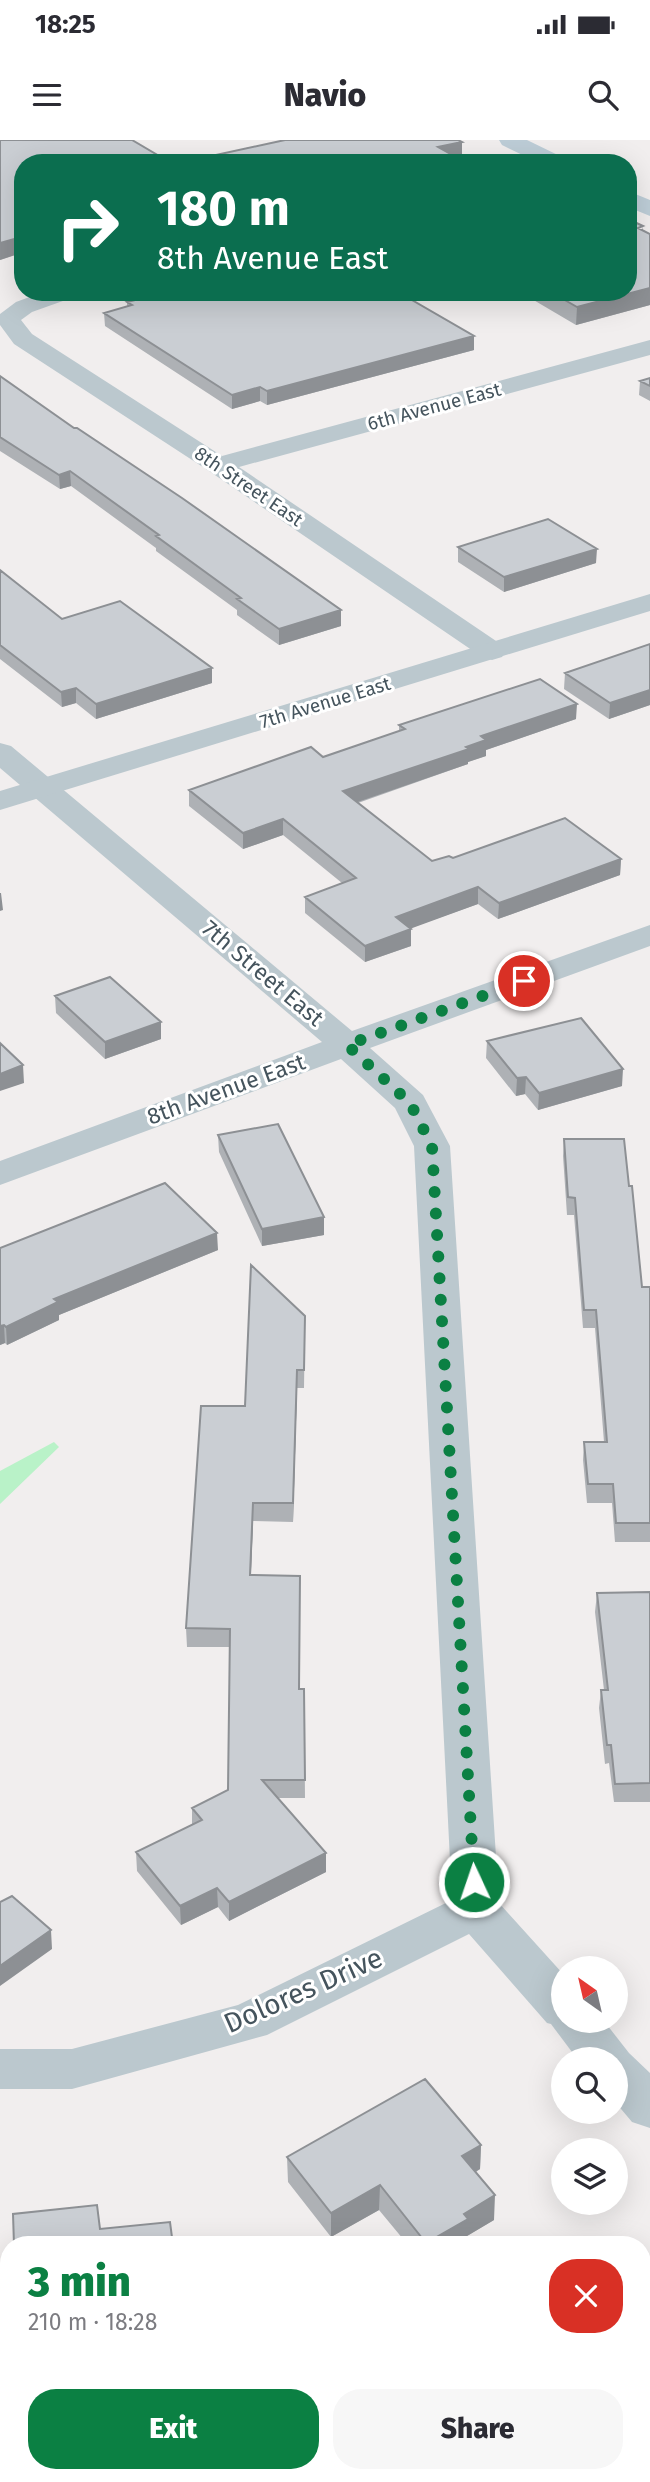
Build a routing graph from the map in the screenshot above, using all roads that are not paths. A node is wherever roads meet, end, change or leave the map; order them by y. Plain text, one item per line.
1 (510, 140) edge
2 (538, 154) edge
3 (41, 301) edge
4 (650, 347) edge
5 (218, 465) junction
6 (650, 602) edge
7 (492, 651) junction
8 (0, 752) edge
9 (43, 788) junction
10 (0, 801) edge
11 (650, 935) edge
12 (347, 1045) junction
13 (0, 1174) edge
14 (476, 1909) junction
15 (551, 1994) edge
16 (0, 2068) edge
17 (628, 2082) edge
18 (650, 2107) edge

1 - 2 main road
3 - 5 street, 8th Street East
4 - 5 street, 6th Avenue East
5 - 7 street, 8th Street East
6 - 7 street, 7th Avenue East
7 - 9 street, 7th Avenue East
8 - 9 street, 7th Street East
9 - 10 street, 7th Avenue East
9 - 12 street, 7th Street East
11 - 12 street, 8th Avenue East
12 - 13 street, 8th Avenue East
12 - 14 street, 7th Street East
14 - 15 street
14 - 16 street, Dolores Drive
17 - 18 street

